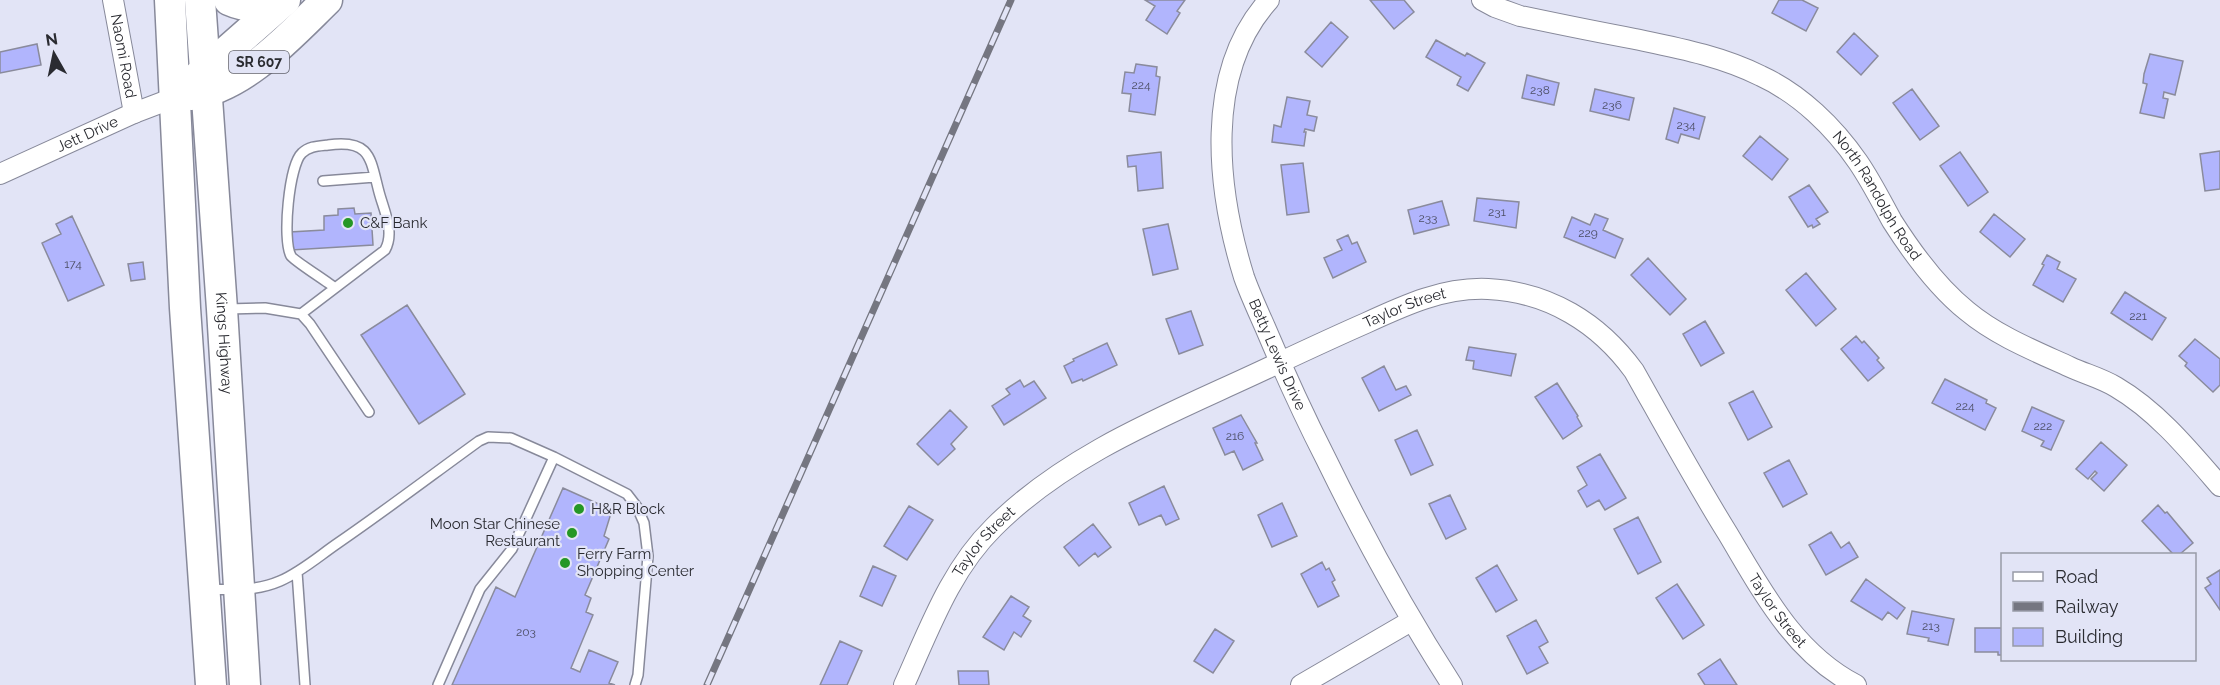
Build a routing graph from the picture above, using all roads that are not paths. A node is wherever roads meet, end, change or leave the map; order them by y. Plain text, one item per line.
1 (112, 0) edge
2 (170, 0) edge
3 (200, 0) edge
4 (229, 0) edge
5 (285, 0) edge
6 (327, 0) edge
7 (1269, 0) edge
8 (1482, 0) edge
9 (206, 81) junction
10 (176, 98) junction
11 (134, 113) junction
12 (0, 174) edge
13 (375, 177) junction
14 (323, 181) dead end
15 (335, 288) junction
16 (222, 309) junction
17 (301, 314) junction
18 (1280, 362) junction
19 (369, 412) dead end
20 (554, 457) junction
21 (2220, 486) edge
22 (297, 572) junction
23 (206, 589) junction
24 (239, 590) junction
25 (1411, 621) junction
26 (211, 685) edge
27 (244, 685) edge
28 (305, 685) edge
29 (438, 685) edge
30 (635, 685) edge
31 (904, 685) edge
32 (1301, 685) edge
33 (1452, 685) edge
34 (1856, 685) edge

1 - 11 street, Naomi Road
2 - 10 main road
3 - 9 main road, Kings Highway
4 - 5 main road
5 - 9 main road, SR 607
6 - 9 main road, SR 607
7 - 18 street, Betty Lewis Drive
8 - 21 street, North Randolph Road
9 - 10 main road, SR 607
9 - 16 main road, Kings Highway
10 - 11 street, Jett Drive / SR 607
10 - 23 main road
11 - 12 street, Jett Drive
13 - 14 lane
13 - 15 lane
13 - 15 lane
15 - 17 lane
16 - 17 lane
16 - 24 main road, Kings Highway
17 - 19 lane
18 - 25 street, Betty Lewis Drive
18 - 31 street, Taylor Street
18 - 34 street, Taylor Street
20 - 22 lane
20 - 29 lane
20 - 30 lane
22 - 24 lane
22 - 28 lane
23 - 24 lane
23 - 26 main road
24 - 27 main road, Kings Highway
25 - 32 street
25 - 33 street, Betty Lewis Drive

